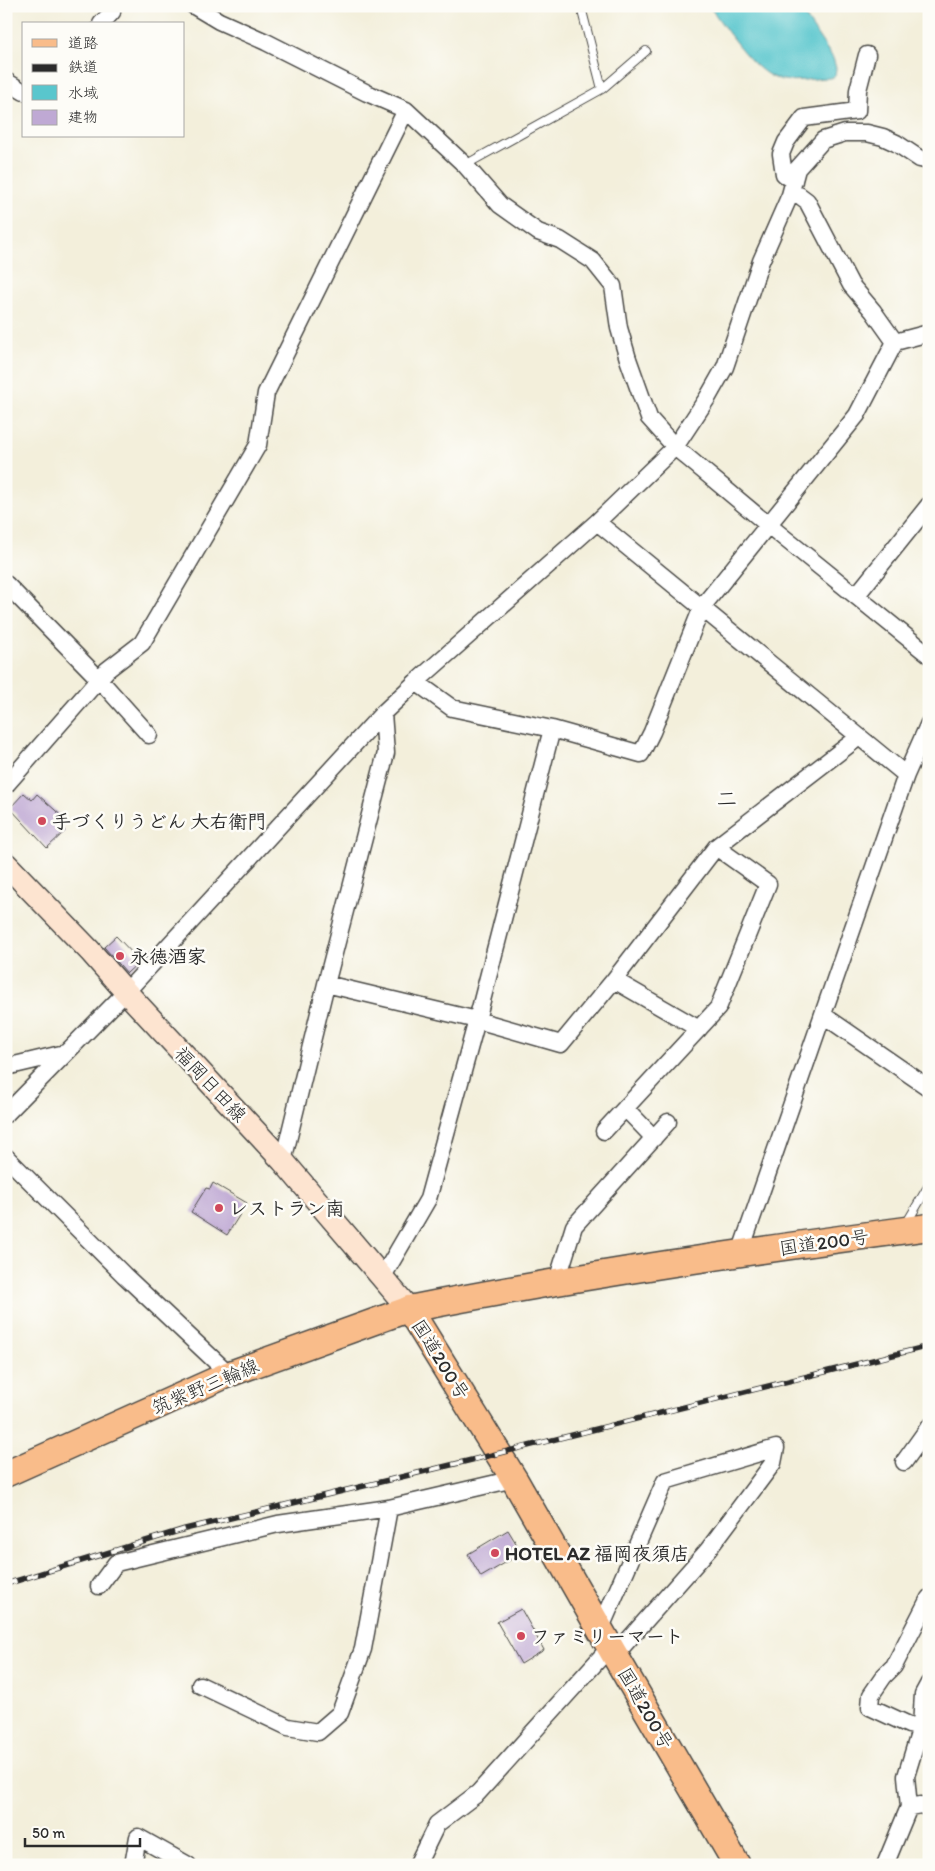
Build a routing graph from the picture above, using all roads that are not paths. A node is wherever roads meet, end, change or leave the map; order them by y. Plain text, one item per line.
1 (108, 6) edge
2 (194, 6) edge
3 (582, 11) dead end
4 (103, 22) edge
5 (646, 51) dead end
6 (867, 55) dead end
7 (6, 81) edge
8 (602, 89) junction
9 (22, 91) edge
10 (406, 110) junction
11 (929, 161) edge
12 (465, 166) junction
13 (792, 188) junction
14 (929, 332) edge
15 (895, 342) junction
16 (675, 447) junction
17 (929, 506) edge
18 (597, 522) junction
19 (767, 524) junction
20 (6, 584) edge
21 (856, 596) junction
22 (702, 607) junction
23 (929, 654) edge
24 (99, 679) junction
25 (416, 682) junction
26 (383, 713) junction
27 (929, 723) edge
28 (552, 729) junction
29 (149, 735) dead end
30 (858, 737) junction
31 (906, 775) junction
32 (6, 785) edge
33 (716, 847) junction
34 (6, 864) edge
35 (614, 980) junction
36 (326, 984) junction
37 (126, 992) junction
38 (823, 1015) junction
39 (478, 1020) junction
40 (698, 1029) junction
41 (65, 1053) junction
42 (6, 1067) edge
43 (929, 1088) edge
44 (625, 1108) junction
45 (6, 1114) edge
46 (668, 1122) dead end
47 (604, 1130) dead end
48 (654, 1138) junction
49 (6, 1156) edge
50 (283, 1161) junction
51 (929, 1185) edge
52 (929, 1227) edge
53 (902, 1231) junction
54 (740, 1253) junction
55 (382, 1278) junction
56 (558, 1281) junction
57 (409, 1309) junction
58 (230, 1374) junction
59 (929, 1427) edge
60 (904, 1462) dead end
61 (6, 1474) edge
62 (514, 1479) junction
63 (389, 1508) junction
64 (100, 1586) dead end
65 (929, 1598) edge
66 (608, 1644) junction
67 (929, 1683) edge
68 (200, 1685) dead end
69 (921, 1727) junction
70 (909, 1807) junction
71 (929, 1808) edge
72 (133, 1865) edge
73 (188, 1865) edge
74 (417, 1865) edge
75 (737, 1865) edge
76 (885, 1865) edge

1 - 4 street
2 - 10 street
3 - 8 lane
5 - 8 lane
6 - 13 street
7 - 9 street
8 - 12 lane
10 - 12 street
10 - 24 street
11 - 13 street
12 - 16 street
13 - 15 street
13 - 16 street
14 - 15 street
15 - 19 street
16 - 18 street
16 - 19 street
17 - 21 street
18 - 22 street
18 - 25 street
19 - 21 street
19 - 22 street
20 - 24 street
21 - 23 street
22 - 28 street
22 - 30 street
24 - 29 street
24 - 32 street
25 - 26 street
25 - 28 street
26 - 36 street
26 - 37 street
27 - 31 street
28 - 39 street
30 - 31 street
30 - 33 street
31 - 38 street
33 - 35 street
33 - 40 street
34 - 37 main road, 福岡日田線
35 - 39 street
35 - 40 street
36 - 39 street
36 - 50 street
37 - 41 street
37 - 50 main road, 福岡日田線
38 - 43 street
38 - 54 street
39 - 55 street
40 - 44 street
41 - 42 street
41 - 45 street
44 - 47 street
44 - 48 street
46 - 48 street
48 - 56 street
49 - 58 street
50 - 55 main road, 福岡日田線
51 - 53 lane
52 - 53 highway, 国道200号
53 - 54 highway, 国道200号
54 - 56 highway, 国道200号
55 - 57 main road, 福岡日田線
56 - 57 highway, 国道200号
57 - 58 main road, 筑紫野三輪線
57 - 62 highway, 国道200号
58 - 61 main road, 筑紫野三輪線
59 - 60 street
62 - 63 street
62 - 66 highway, 国道200号
63 - 64 street
63 - 68 street
65 - 69 street
66 - 66 street
66 - 74 street
66 - 75 highway, 国道200号
67 - 69 street
69 - 70 street
70 - 71 street
70 - 76 street
72 - 73 street

